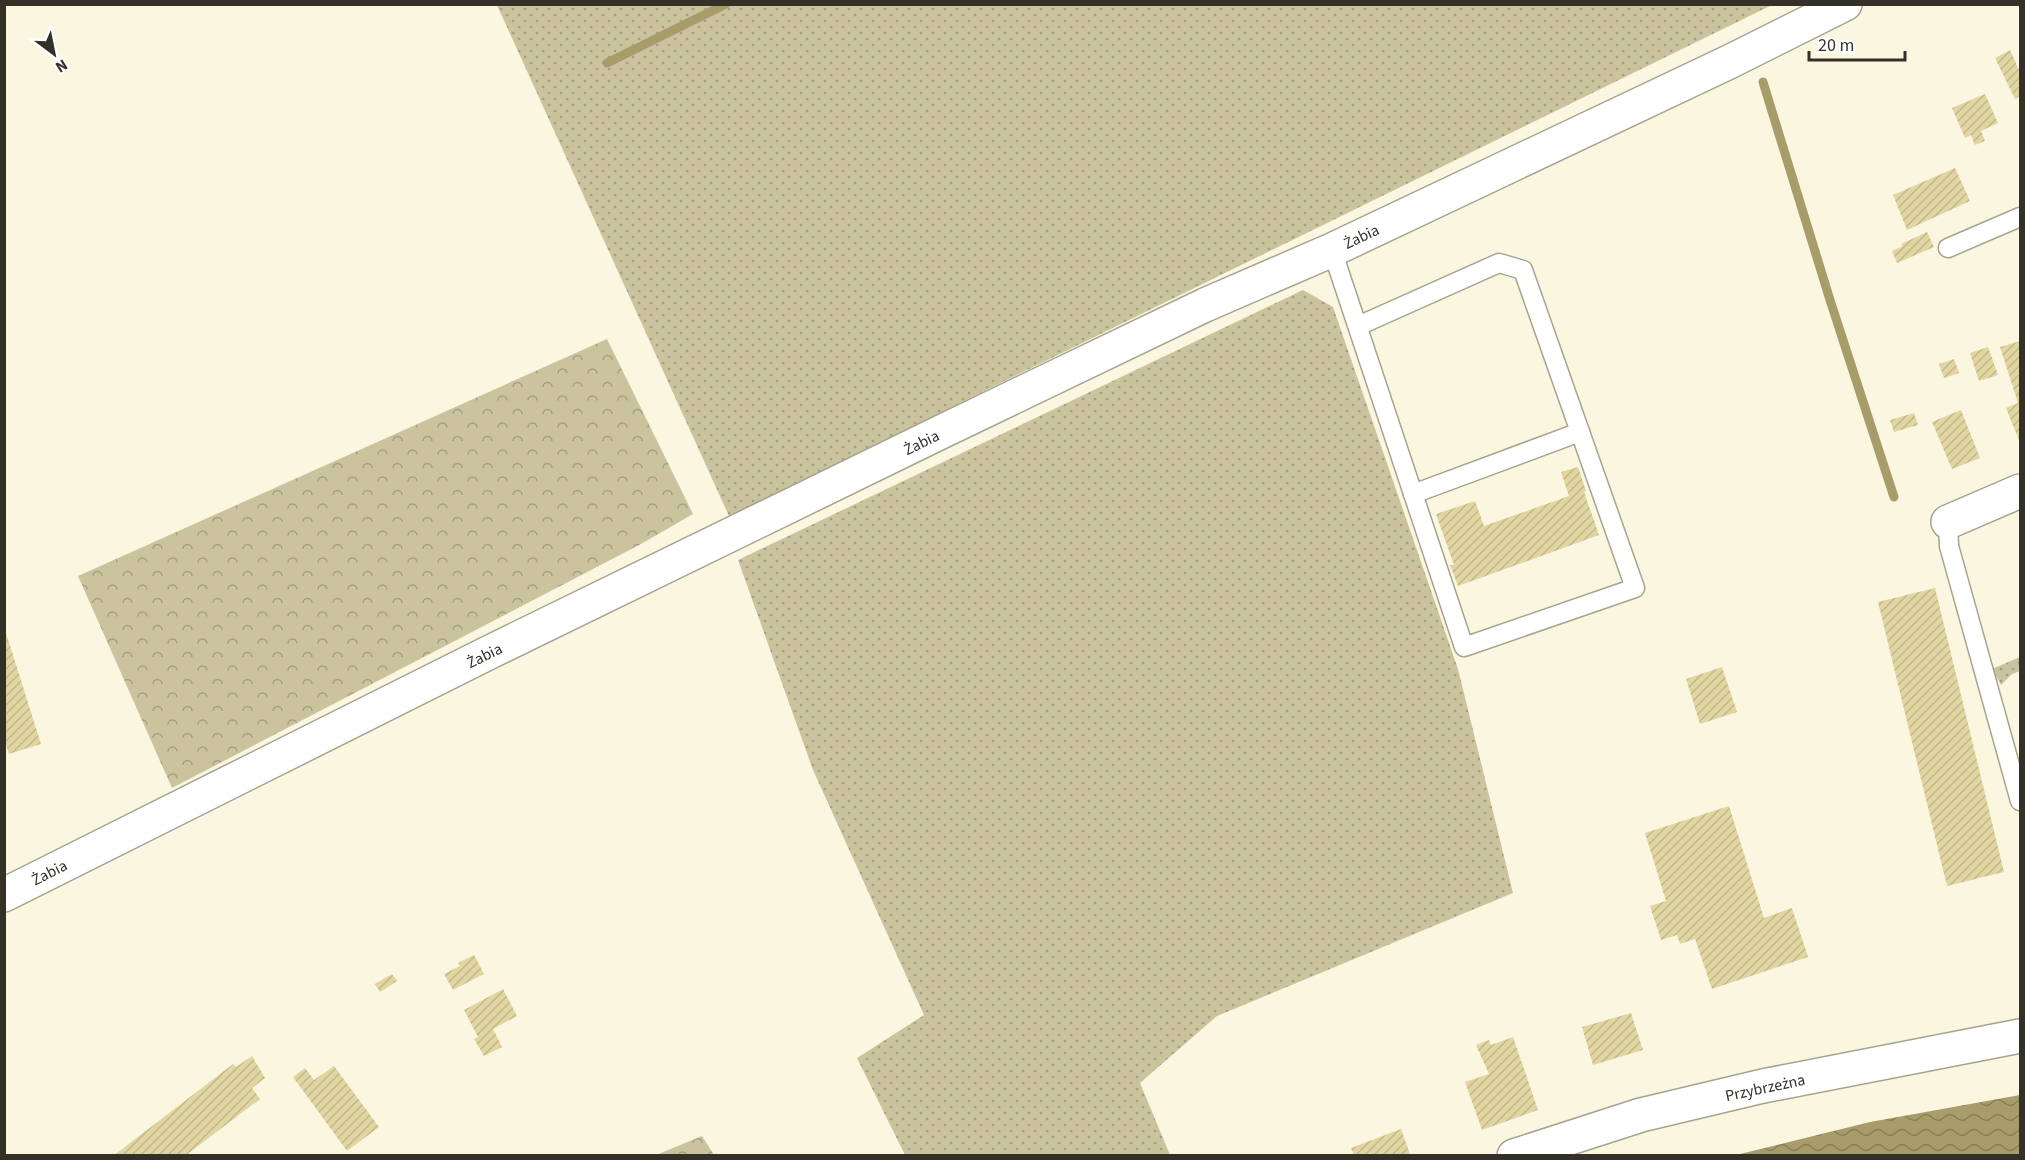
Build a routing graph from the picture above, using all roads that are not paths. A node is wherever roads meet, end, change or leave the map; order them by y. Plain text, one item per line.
1 (1845, 4) edge
2 (2020, 217) edge
3 (1948, 248) dead end
4 (1332, 250) junction
5 (1358, 326) junction
6 (1580, 432) junction
7 (2020, 491) edge
8 (1413, 494) junction
9 (1948, 522) joint
10 (2020, 801) edge
11 (4, 895) edge
12 (2020, 1036) edge
13 (1514, 1155) edge

1 - 4 street, Żabia
2 - 3 lane
4 - 5 lane
4 - 11 street, Żabia
5 - 6 lane
5 - 8 lane
6 - 8 lane
6 - 8 lane
7 - 9 street
9 - 10 lane
12 - 13 street, Przybrzeżna

